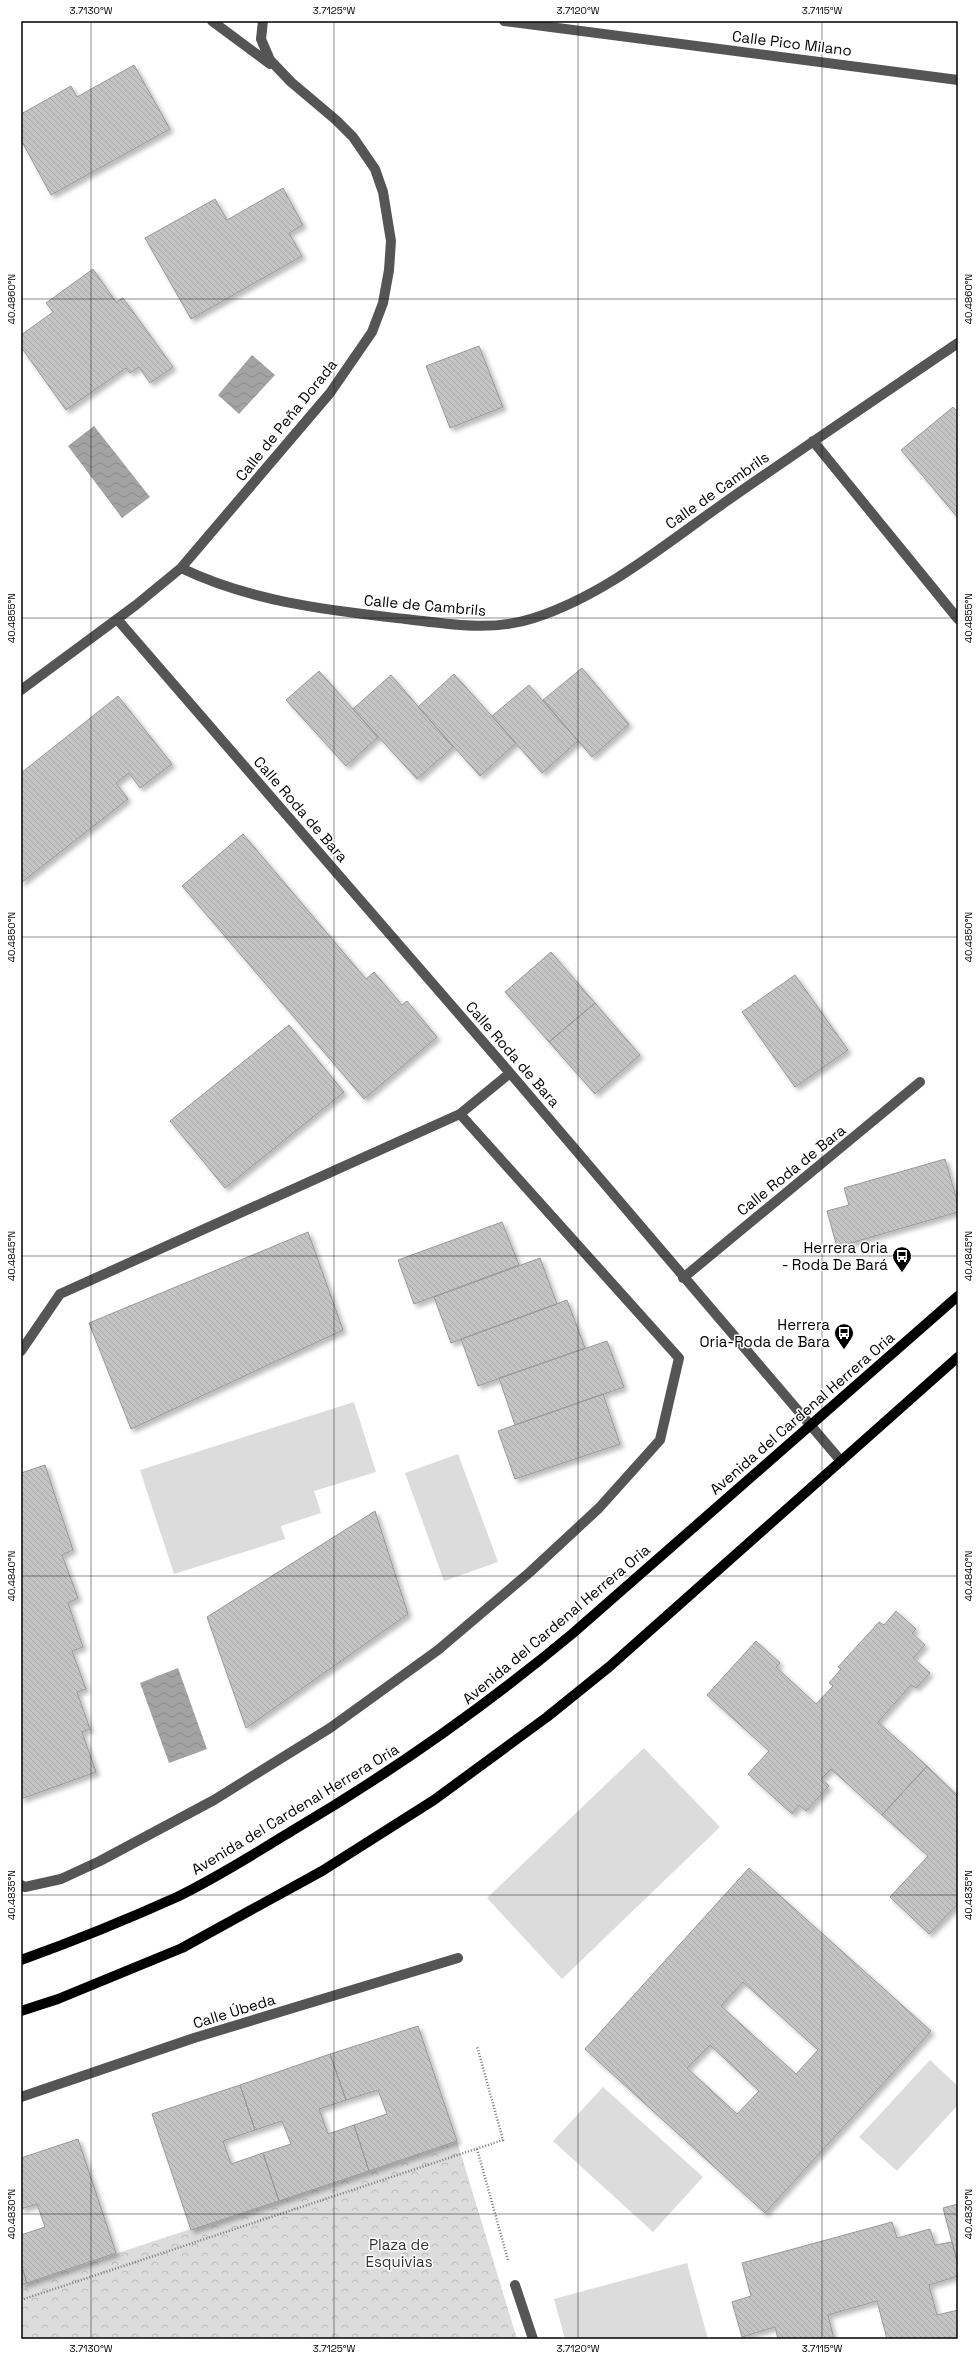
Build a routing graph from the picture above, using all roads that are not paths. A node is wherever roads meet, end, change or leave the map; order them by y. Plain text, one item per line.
1 (212, 21) edge
2 (263, 21) edge
3 (504, 21) edge
4 (278, 70) junction
5 (958, 80) edge
6 (958, 344) edge
7 (812, 441) junction
8 (181, 568) junction
9 (118, 619) junction
10 (958, 619) edge
11 (21, 690) edge
12 (510, 1073) junction
13 (920, 1082) dead end
14 (460, 1114) junction
15 (683, 1278) junction
16 (958, 1296) edge
17 (21, 1351) edge
18 (958, 1358) edge
19 (811, 1425) junction
20 (841, 1461) junction
21 (21, 1885) edge
22 (458, 1958) dead end
23 (21, 1960) edge
24 (21, 2011) edge
25 (21, 2097) edge
26 (515, 2285) road end
27 (533, 2339) edge

1 - 4 street
2 - 4 street
3 - 5 street, Calle Pico Milano
4 - 8 street, Calle de Peña Dorada
6 - 7 street, Calle de Cambrils
7 - 8 street, Calle de Cambrils
7 - 10 street
8 - 9 street, Calle de Peña Dorada
9 - 11 street, Calle de Peña Dorada
9 - 12 street, Calle Roda de Bara
12 - 14 street
12 - 15 street, Calle Roda de Bara
13 - 15 street, Calle Roda de Bara
14 - 17 street
14 - 21 street
15 - 19 street
16 - 19 main road, Avenida del Cardenal Herrera Oria
18 - 20 main road
19 - 20 street
19 - 23 main road, Avenida del Cardenal Herrera Oria
20 - 24 main road
22 - 25 street, Calle Úbeda
26 - 27 street

